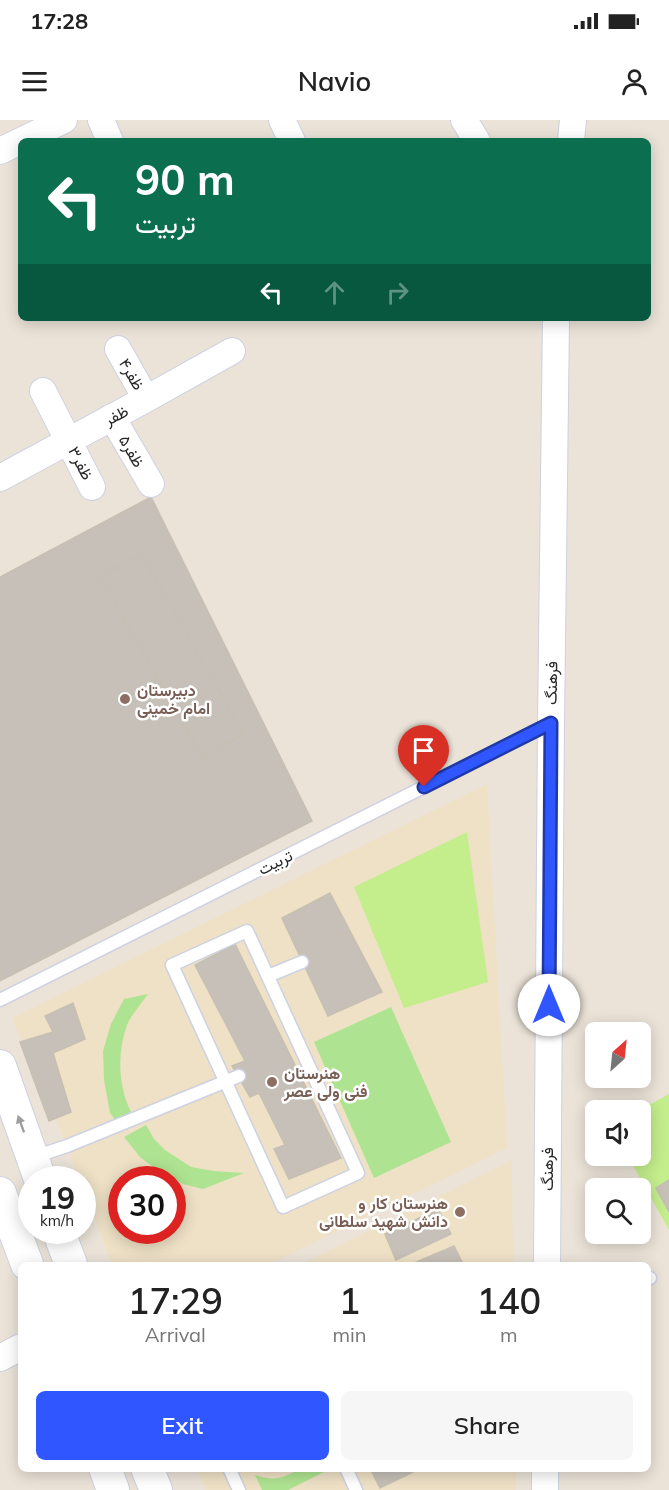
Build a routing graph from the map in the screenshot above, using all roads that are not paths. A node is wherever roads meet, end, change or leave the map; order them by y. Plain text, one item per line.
1 (64, 120) edge
2 (101, 120) edge
3 (282, 120) edge
4 (464, 120) edge
5 (573, 120) edge
6 (27, 138) edge
7 (109, 138) edge
8 (291, 138) edge
9 (475, 138) edge
10 (571, 138) edge
11 (18, 142) edge
12 (0, 151) edge
13 (556, 321) edge
14 (118, 349) dead end
15 (232, 351) dead end
16 (44, 391) dead end
17 (146, 399) junction
18 (112, 417) junction
19 (69, 440) junction
20 (0, 478) edge
21 (151, 484) dead end
22 (92, 486) dead end
23 (551, 723) junction
24 (302, 962) dead end
25 (268, 976) junction
26 (0, 1000) edge
27 (0, 1066) edge
28 (239, 1076) dead end
29 (226, 1082) junction
30 (35, 1166) edge
31 (39, 1166) edge
32 (0, 1193) edge
33 (63, 1244) edge
34 (26, 1262) edge
35 (70, 1262) edge
36 (547, 1262) edge
37 (18, 1349) edge
38 (0, 1358) edge
39 (106, 1472) edge
40 (231, 1472) edge
41 (348, 1472) edge
42 (545, 1472) edge
43 (113, 1490) edge
44 (239, 1490) edge
45 (356, 1490) edge
46 (545, 1490) edge

1 - 6 street
2 - 7 street
3 - 8 street
4 - 9 street
5 - 10 street
11 - 12 street
13 - 23 street, فرهنگ
14 - 17 street, ظفر۴
15 - 17 street, ظفر
16 - 19 street, ظفر۳
17 - 18 street, ظفر
18 - 19 street, ظفر
18 - 21 street, ظفر۵
19 - 20 street, ظفر
19 - 22 street, ظفر۳
23 - 26 lane, تربیت
23 - 36 street, فرهنگ
24 - 25 lane
25 - 29 lane
25 - 29 lane
30 -> 27 street
28 - 29 lane
29 - 31 lane
32 - 34 street
33 - 35 street
37 - 38 street
39 - 43 street
40 - 44 lane
41 - 45 lane
42 - 46 street

